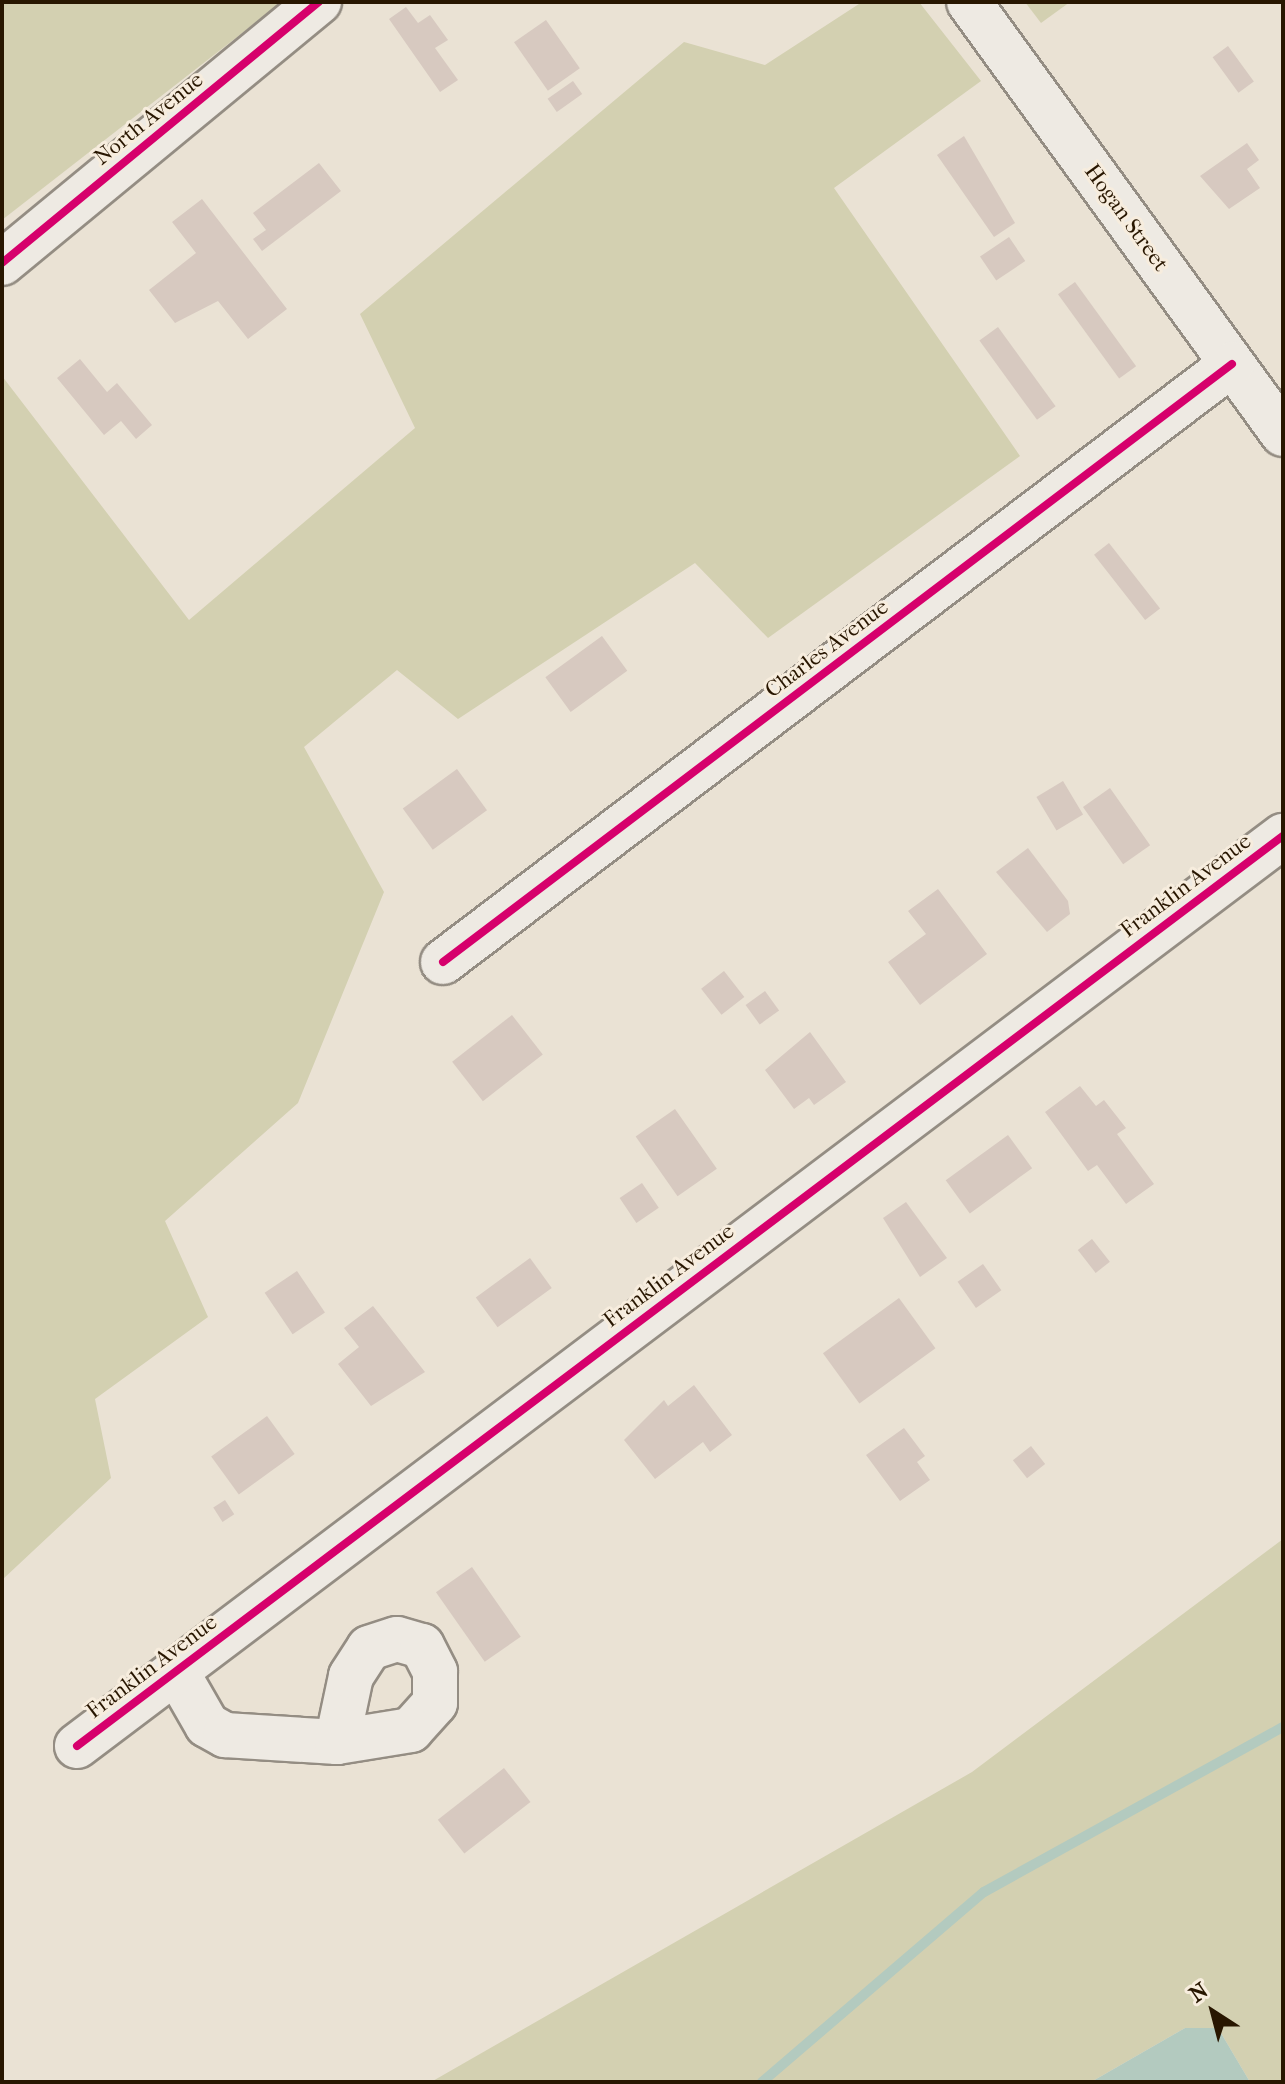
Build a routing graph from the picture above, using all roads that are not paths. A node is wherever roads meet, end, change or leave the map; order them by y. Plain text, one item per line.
1 (319, 2) edge
2 (969, 2) edge
3 (2, 263) edge
4 (1232, 364) junction
5 (1283, 434) edge
6 (1283, 836) edge
7 (443, 962) dead end
8 (176, 1671) junction
9 (337, 1742) dead end
10 (77, 1746) dead end

1 - 3 street, North Avenue
2 - 4 street, Hogan Street
4 - 5 street, Hogan Street
4 - 7 street, Charles Avenue
6 - 8 street, Franklin Avenue
8 - 9 street
8 - 10 street, Franklin Avenue

